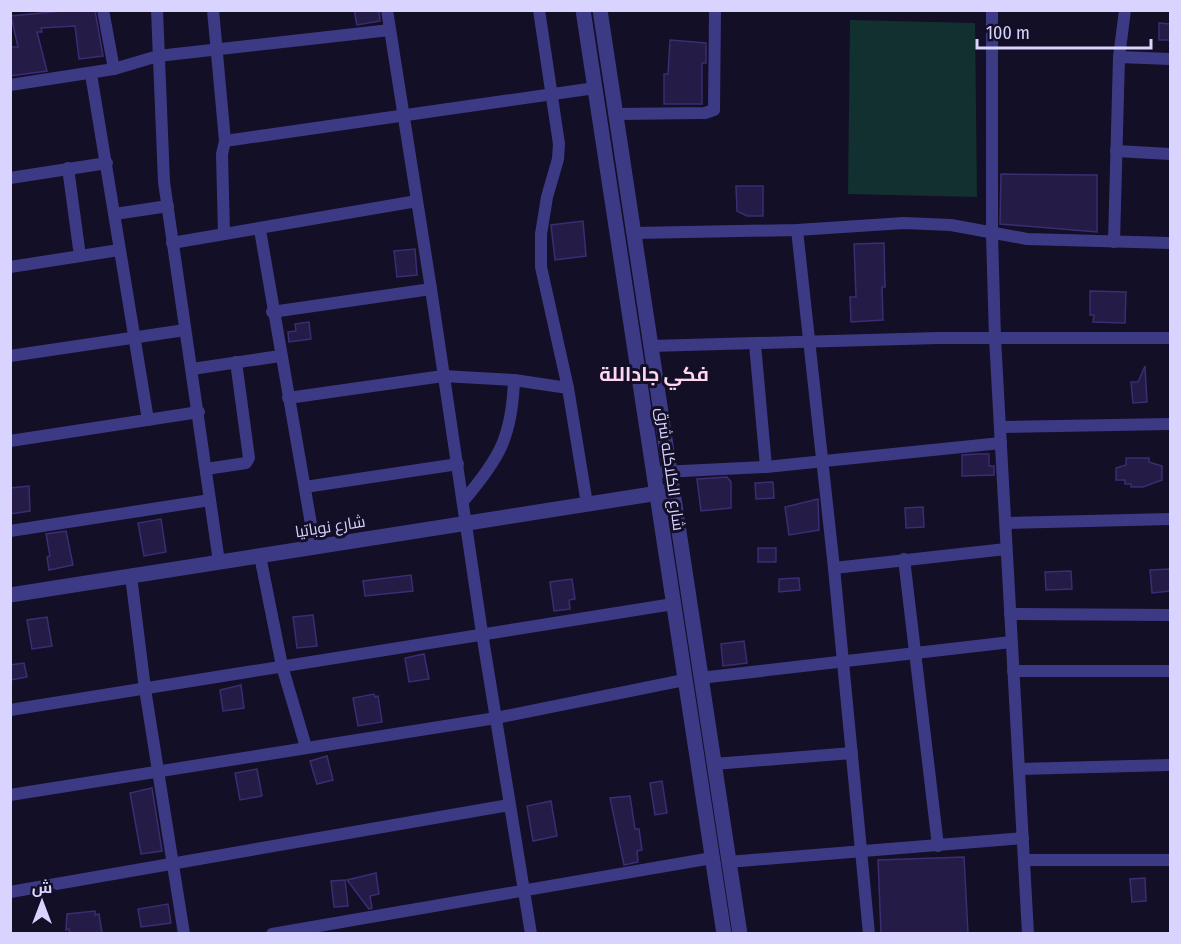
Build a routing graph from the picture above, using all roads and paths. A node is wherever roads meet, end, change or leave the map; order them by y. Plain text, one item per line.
1 (103, 10) edge
2 (156, 10) edge
3 (213, 10) edge
4 (387, 10) edge
5 (539, 10) edge
6 (583, 10) edge
7 (600, 10) edge
8 (714, 10) edge
9 (992, 10) edge
10 (1125, 10) edge
11 (390, 30) junction
12 (216, 49) junction
13 (158, 56) junction
14 (1119, 57) junction
15 (1170, 59) edge
16 (114, 69) junction
17 (91, 74) junction
18 (10, 85) edge
19 (595, 88) junction
20 (551, 94) junction
21 (617, 114) junction
22 (404, 116) junction
23 (225, 141) junction
24 (1116, 151) junction
25 (1170, 154) edge
26 (108, 163) junction
27 (68, 168) junction
28 (10, 178) edge
29 (417, 201) junction
30 (168, 206) junction
31 (115, 214) junction
32 (260, 230) junction
33 (797, 230) junction
34 (635, 233) junction
35 (224, 234) junction
36 (992, 235) junction
37 (1114, 242) junction
38 (172, 243) junction
39 (1170, 243) edge
40 (119, 250) junction
41 (80, 256) junction
42 (10, 267) edge
43 (431, 289) junction
44 (272, 312) junction
45 (185, 330) junction
46 (133, 338) junction
47 (995, 338) junction
48 (1170, 338) edge
49 (809, 343) junction
50 (754, 344) junction
51 (651, 346) junction
52 (10, 356) edge
53 (280, 356) junction
54 (236, 362) junction
55 (192, 369) junction
56 (443, 376) junction
57 (514, 380) junction
58 (568, 388) junction
59 (288, 398) junction
60 (199, 412) junction
61 (148, 420) junction
62 (1170, 424) edge
63 (1000, 427) junction
64 (10, 441) edge
65 (1001, 443) junction
66 (823, 462) junction
67 (458, 464) junction
68 (766, 467) junction
69 (206, 469) junction
70 (669, 471) junction
71 (653, 473) junction
72 (305, 488) junction
73 (672, 491) junction
74 (656, 493) junction
75 (210, 500) junction
76 (464, 500) junction
77 (587, 504) junction
78 (1170, 519) edge
79 (467, 523) junction
80 (1006, 523) junction
81 (10, 531) edge
82 (315, 547) junction
83 (1006, 549) junction
84 (260, 556) junction
85 (904, 559) junction
86 (219, 562) junction
87 (834, 568) junction
88 (131, 576) junction
89 (10, 595) edge
90 (673, 604) junction
91 (1010, 614) junction
92 (1170, 615) edge
93 (482, 633) junction
94 (1011, 642) junction
95 (914, 654) junction
96 (843, 662) junction
97 (282, 666) junction
98 (1013, 671) junction
99 (1170, 671) edge
100 (700, 678) junction
101 (684, 680) junction
102 (145, 689) junction
103 (10, 710) edge
104 (495, 718) junction
105 (306, 747) junction
106 (852, 753) junction
107 (714, 764) junction
108 (1170, 765) edge
109 (1019, 769) junction
110 (158, 772) junction
111 (10, 795) edge
112 (509, 805) junction
113 (1023, 838) junction
114 (938, 846) junction
115 (861, 851) junction
116 (712, 858) junction
117 (1025, 860) junction
118 (1170, 860) edge
119 (728, 862) junction
120 (172, 864) junction
121 (523, 888) junction
122 (10, 892) edge
123 (346, 920) junction
124 (184, 933) edge
125 (272, 933) edge
126 (348, 933) edge
127 (531, 933) edge
128 (724, 933) edge
129 (740, 933) edge
130 (869, 933) edge
131 (1028, 933) edge

1 - 16 street
2 - 13 street
3 - 12 street
4 - 11 street
5 - 20 street
6 - 19 street, شارع الكلاكله شرق
7 - 21 street, شارع الكلاكله شرق
8 - 21 street
9 - 36 street
10 - 14 street
11 - 12 street
11 - 22 street
12 - 13 street
12 - 23 street
13 - 16 street
13 - 30 street
14 - 15 street
14 - 24 street
16 - 17 street
17 - 18 street
17 - 26 street
19 - 20 street
19 - 71 street, شارع الكلاكله شرق
20 - 22 street
20 - 58 street
21 - 34 street, شارع الكلاكله شرق
22 - 23 street
22 - 29 street
23 - 35 street
24 - 25 street
24 - 37 street
26 - 27 street
26 - 31 street
27 - 28 street
27 - 41 street
29 - 32 street
29 - 43 street
30 - 31 street
30 - 38 street
31 - 40 street
32 - 35 street
32 - 44 street
33 - 34 street
33 - 36 street
33 - 49 street
34 - 51 street, شارع الكلاكله شرق
35 - 38 street
36 - 37 street
36 - 47 street
37 - 39 street
38 - 45 street
40 - 41 street
40 - 46 street
41 - 42 street
43 - 44 street
43 - 56 street
44 - 53 street
45 - 46 street
45 - 55 street
46 - 52 street
46 - 61 street
47 - 48 street
47 - 49 street
47 - 63 street
49 - 50 street
49 - 66 street
50 - 51 street
50 - 68 street
51 - 70 street, شارع الكلاكله شرق
53 - 54 street
53 - 59 street
54 - 55 street
54 - 69 street
55 - 60 street
56 - 57 street
56 - 59 street
56 - 67 street
57 - 58 street
57 - 76 street
58 - 77 street
59 - 72 street
60 - 61 street
60 - 69 street
61 - 64 street
62 - 63 street
63 - 65 street
65 - 66 street
65 - 80 street
66 - 68 street
66 - 87 street
67 - 72 street
67 - 76 street
68 - 70 street
69 - 75 street
70 - 71 street
70 - 73 street, شارع الكلاكله شرق
71 - 74 street, شارع الكلاكله شرق
72 - 82 street
73 - 74 street, شارع نوباتيا
73 - 100 street, شارع الكلاكله شرق
74 - 77 street, شارع نوباتيا
74 - 90 street, شارع الكلاكله شرق
75 - 81 street
75 - 86 street
76 - 79 street
77 - 79 street, شارع نوباتيا
78 - 80 street
79 - 82 street, شارع نوباتيا
79 - 93 street
80 - 83 street
82 - 84 street, شارع نوباتيا
83 - 85 street
83 - 91 street
84 - 86 street, شارع نوباتيا
84 - 97 street
85 - 87 street
85 - 95 street
86 - 88 street, شارع نوباتيا
87 - 96 street
88 - 89 street, شارع نوباتيا
88 - 102 street
90 - 93 street
90 - 101 street, شارع الكلاكله شرق
91 - 92 street
91 - 94 street
93 - 97 street
93 - 104 street
94 - 95 street
94 - 98 street
95 - 96 street
95 - 114 street
96 - 100 street
96 - 106 street
97 - 102 street
97 - 105 street
98 - 99 street
98 - 109 street
100 - 107 street, شارع الكلاكله شرق
101 - 104 street
101 - 116 street, شارع الكلاكله شرق
102 - 103 street
102 - 110 street
104 - 105 street
104 - 112 street
105 - 110 street
106 - 107 street
106 - 115 street
107 - 119 street, شارع الكلاكله شرق
108 - 109 street
109 - 113 street
110 - 111 street
110 - 120 street
112 - 120 street
112 - 121 street
113 - 114 street
113 - 117 street
114 - 115 street
115 - 119 street
115 - 130 street
116 - 121 street
116 - 128 street, شارع الكلاكله شرق
117 - 118 street
117 - 131 street
119 - 129 street, شارع الكلاكله شرق
120 - 122 street
120 - 124 street
121 - 123 street
121 - 127 street
123 - 125 street
123 - 126 street

